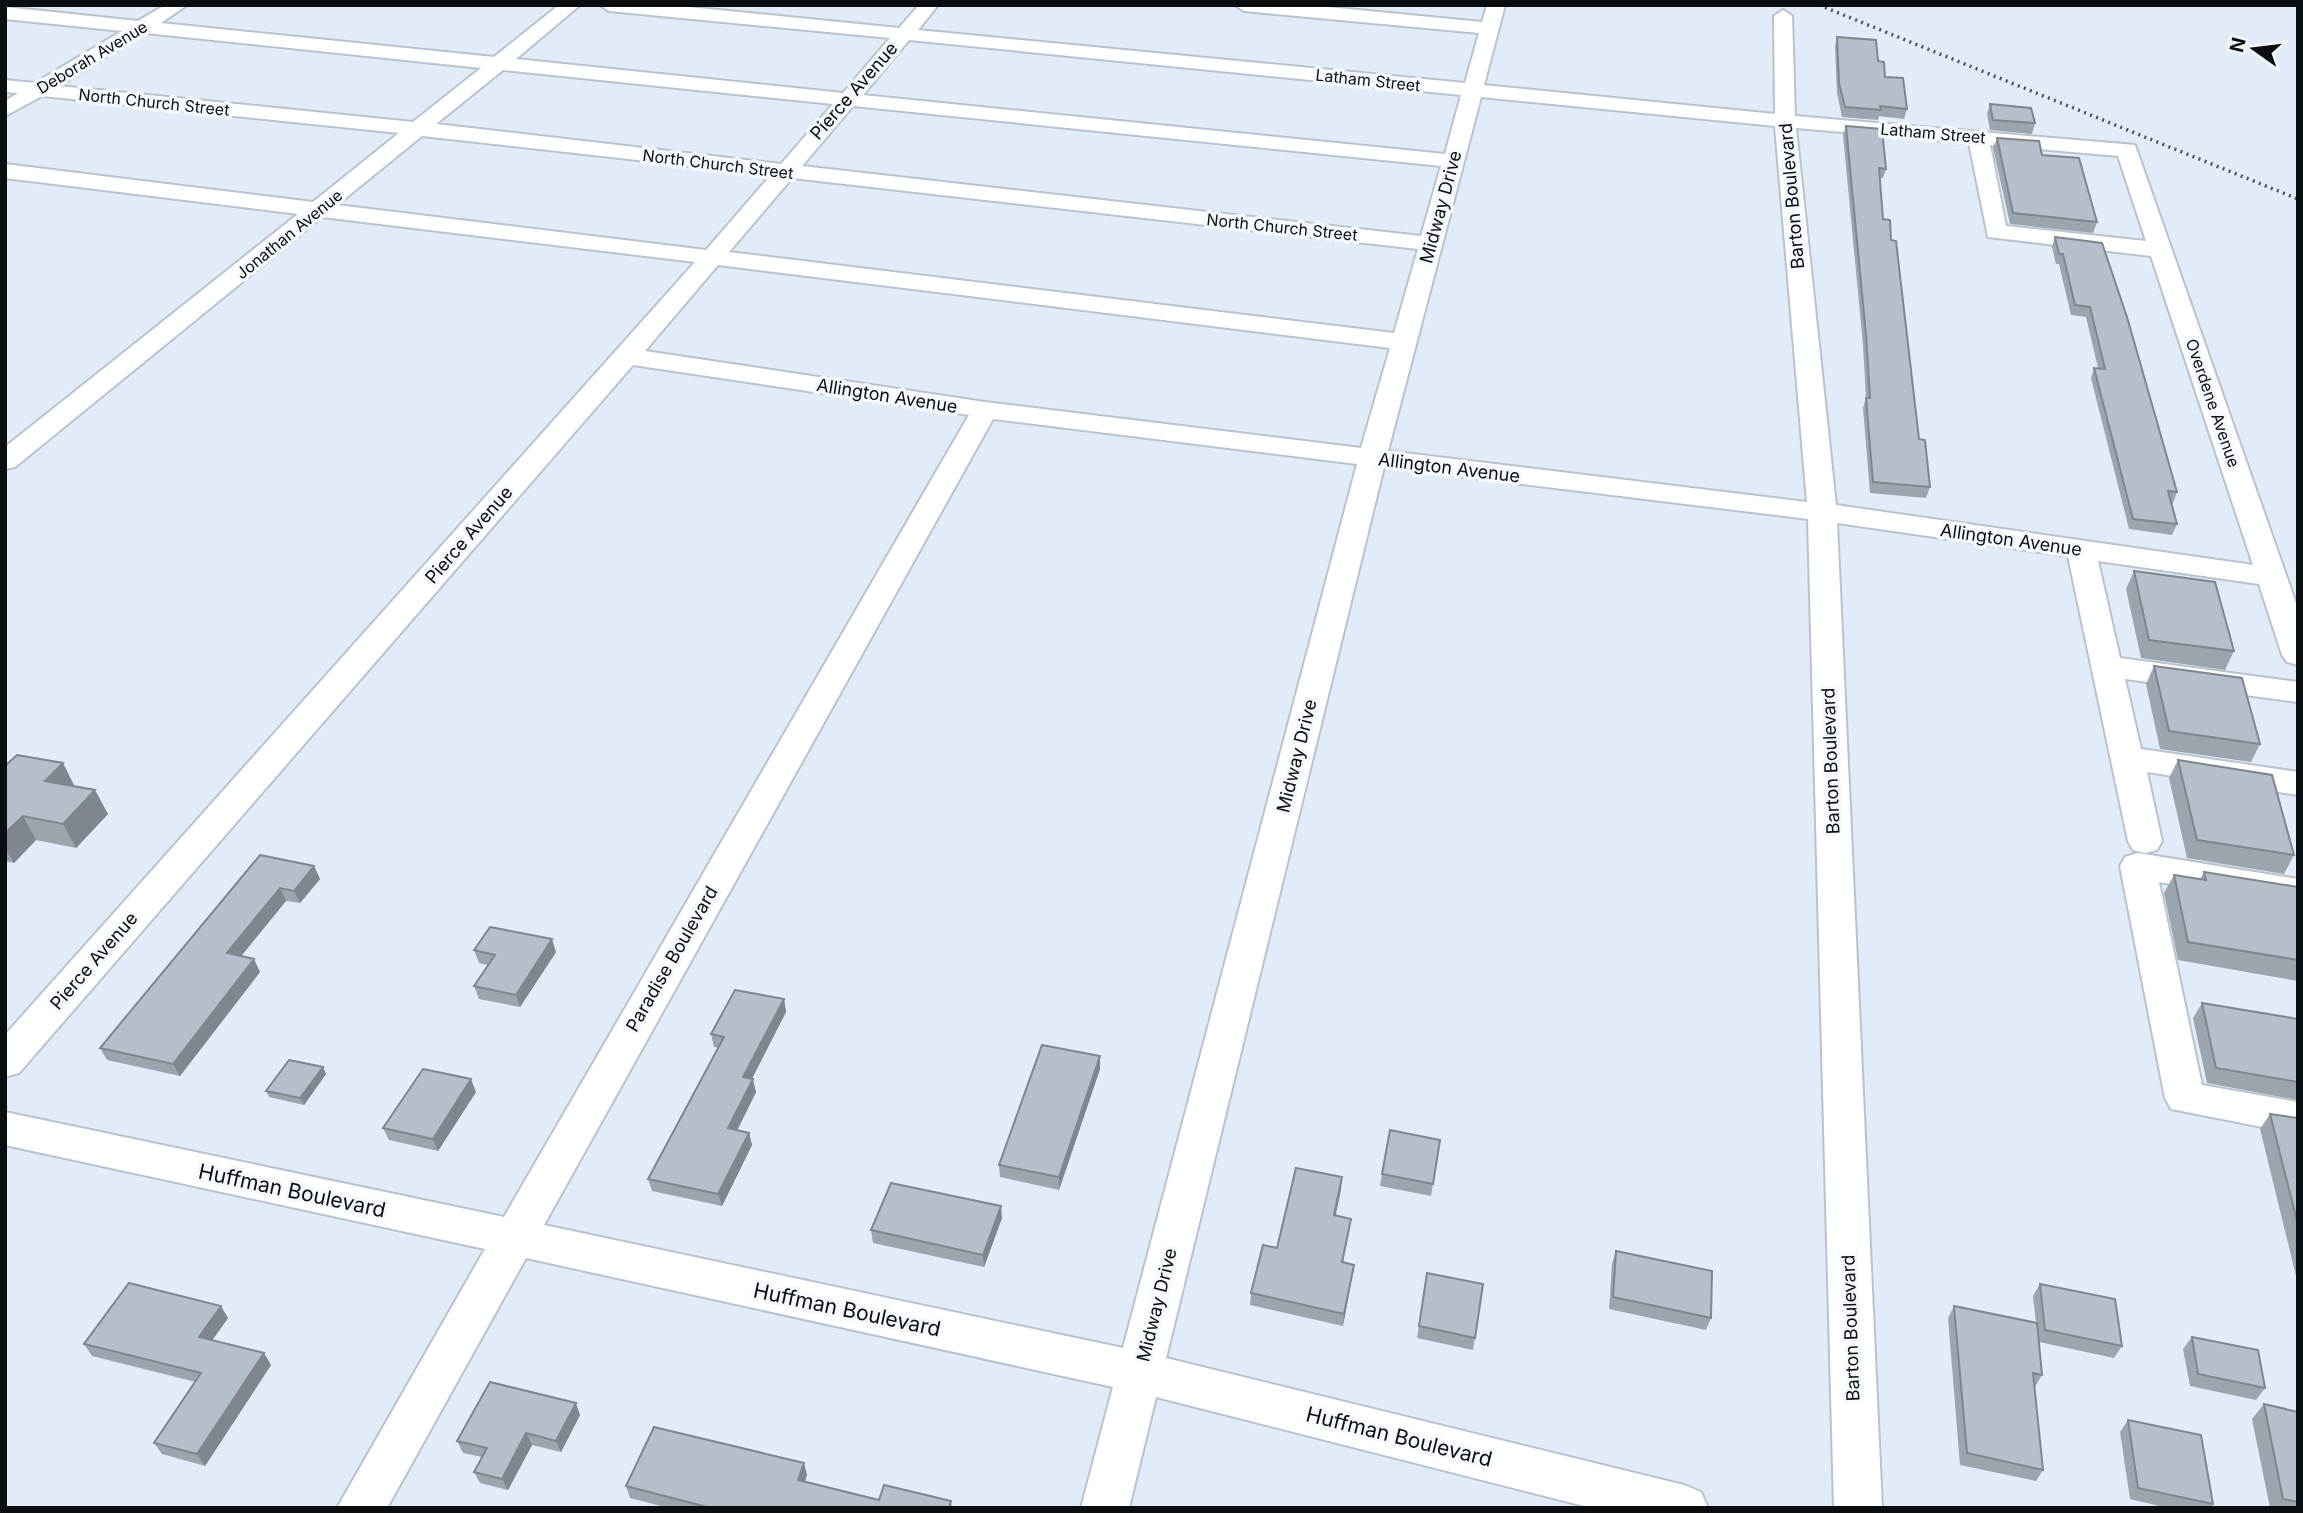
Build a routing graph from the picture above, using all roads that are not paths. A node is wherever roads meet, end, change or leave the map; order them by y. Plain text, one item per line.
1 (178, 5) edge
2 (571, 5) edge
3 (609, 5) edge
4 (929, 5) edge
5 (1244, 5) edge
6 (5, 13) edge
7 (1493, 16) edge
8 (1783, 16) dead end
9 (141, 28) junction
10 (903, 34) junction
11 (499, 64) junction
12 (5, 86) edge
13 (38, 90) junction
14 (1472, 90) junction
15 (847, 99) junction
16 (5, 110) edge
17 (1785, 121) junction
18 (420, 129) junction
19 (1978, 137) junction
20 (2127, 150) joint
21 (1453, 161) junction
22 (5, 171) edge
23 (785, 172) junction
24 (319, 209) junction
25 (1431, 244) junction
26 (2161, 250) junction
27 (712, 257) junction
28 (1405, 342) junction
29 (626, 356) junction
30 (985, 410) junction
31 (1373, 459) junction
32 (5, 461) edge
33 (1822, 512) junction
34 (2081, 550) junction
35 (2272, 577) junction
36 (2298, 655) edge
37 (2106, 666) junction
38 (2298, 691) edge
39 (2127, 758) junction
40 (2298, 784) edge
41 (2145, 841) dead end
42 (2298, 892) edge
43 (5, 1062) edge
44 (2298, 1118) edge
45 (5, 1128) edge
46 (513, 1239) junction
47 (1140, 1372) junction
48 (361, 1508) edge
49 (1105, 1508) edge
50 (1684, 1508) edge
51 (1858, 1508) edge

1 - 9 street, Deborah Avenue
2 - 11 street, Jonathan Avenue
3 - 10 street, Latham Street
4 - 10 street, Pierce Avenue
5 - 7 street
6 - 9 street
7 - 14 street, Midway Drive
8 - 17 street, Barton Boulevard
9 - 11 street
9 - 13 street, Deborah Avenue
10 - 14 street, Latham Street
10 - 15 street, Pierce Avenue
11 - 15 street
11 - 18 street, Jonathan Avenue
12 - 13 street, North Church Street
13 - 16 street, Deborah Avenue
13 - 18 street, North Church Street
14 - 17 street, Latham Street
14 - 21 street, Midway Drive
15 - 21 street
15 - 23 street, Pierce Avenue
17 - 19 street, Latham Street
17 - 33 street, Barton Boulevard
18 - 23 street, North Church Street
18 - 24 street, Jonathan Avenue
19 - 20 street, Latham Street
19 - 26 street
20 - 26 street, Overdene Avenue
21 - 25 street, Midway Drive
22 - 24 street
23 - 25 street, North Church Street
23 - 27 street, Pierce Avenue
24 - 27 street
24 - 32 street, Jonathan Avenue
25 - 28 street, Midway Drive
26 - 35 street, Overdene Avenue
27 - 28 street
27 - 29 street, Pierce Avenue
28 - 31 street, Midway Drive
29 - 30 street, Allington Avenue
29 - 43 street, Pierce Avenue
30 - 31 street, Allington Avenue
30 - 46 street, Paradise Boulevard
31 - 33 street, Allington Avenue
31 - 47 street, Midway Drive
33 - 34 street, Allington Avenue
33 - 51 street, Barton Boulevard
34 - 35 street, Allington Avenue
34 - 37 street
35 - 36 street, Overdene Avenue
37 - 38 street
37 - 39 street
39 - 40 street
39 - 41 street
42 - 44 street
45 - 46 street, Huffman Boulevard
46 - 47 street, Huffman Boulevard
46 - 48 street, Paradise Boulevard
47 - 49 street, Midway Drive
47 - 50 street, Huffman Boulevard

